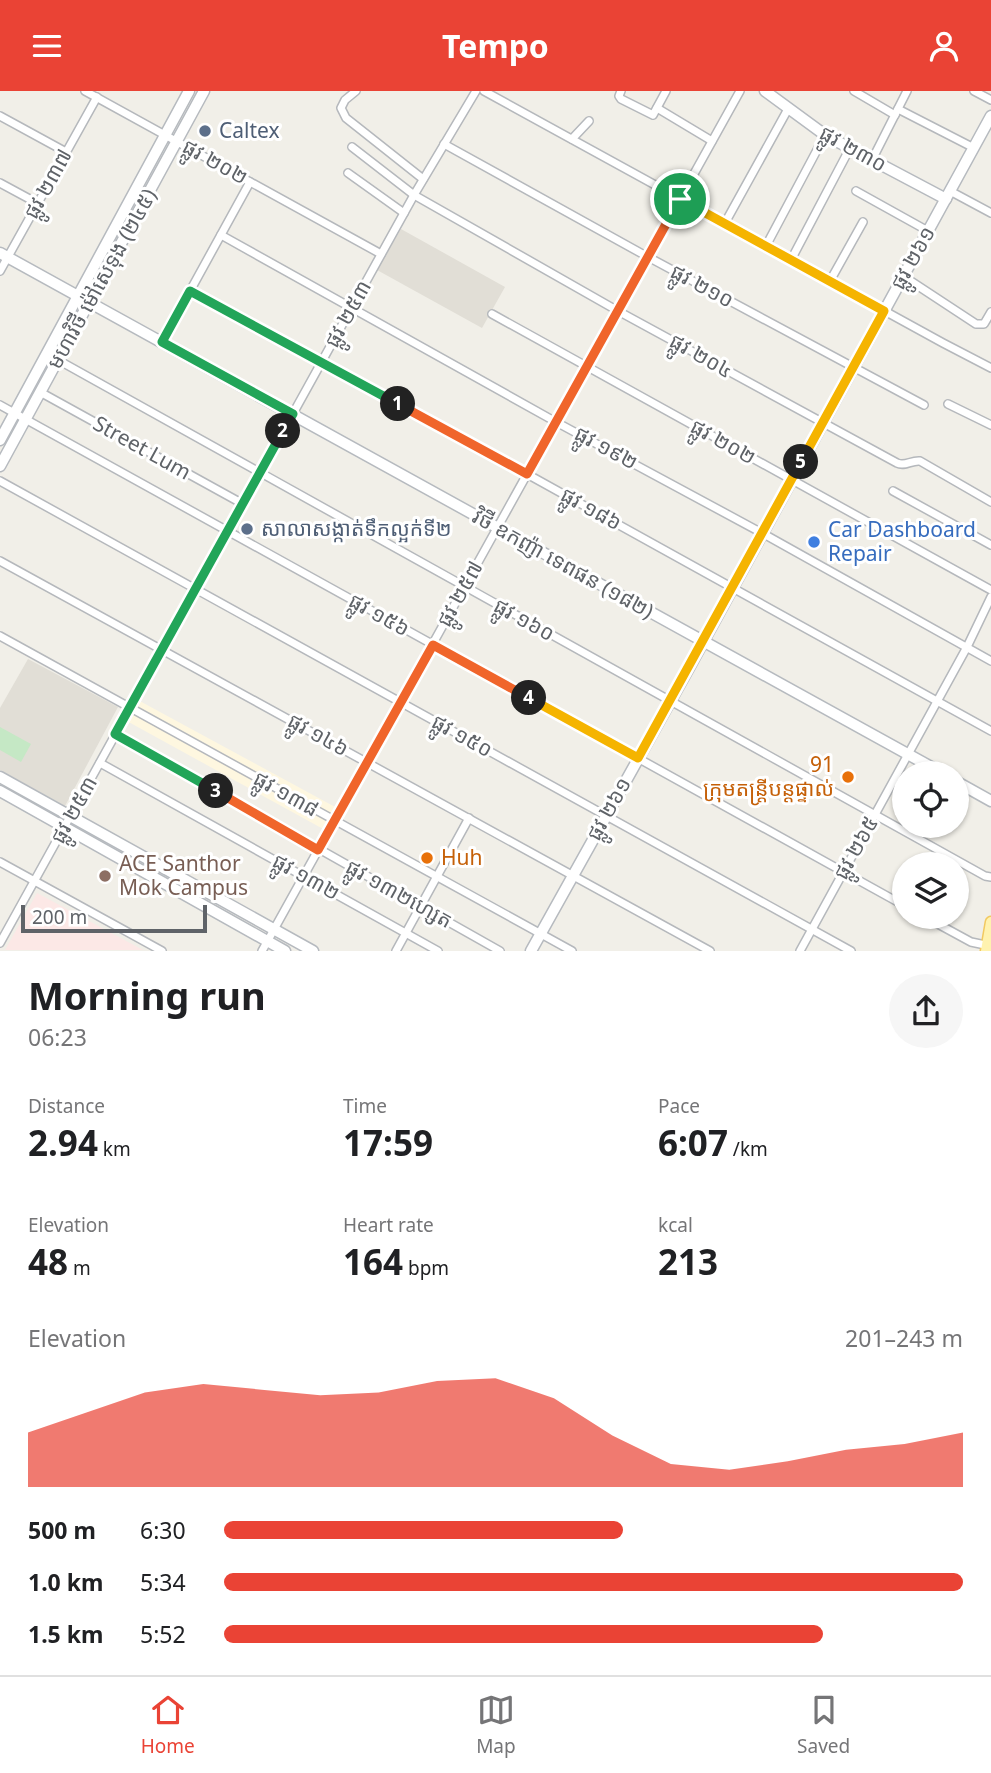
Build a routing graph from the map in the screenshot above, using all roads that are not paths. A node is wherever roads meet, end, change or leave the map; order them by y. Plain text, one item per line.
1 (85, 91) edge
2 (189, 91) edge
3 (204, 91) edge
4 (356, 91) edge
5 (465, 91) edge
6 (484, 91) edge
7 (621, 91) edge
8 (666, 91) edge
9 (740, 91) edge
10 (765, 91) edge
11 (854, 91) edge
12 (907, 91) edge
13 (974, 91) edge
14 (475, 93) edge
15 (97, 97) junction
16 (991, 100) edge
17 (657, 108) junction
18 (788, 109) junction
19 (897, 112) junction
20 (0, 115) edge
21 (991, 116) edge
22 (589, 121) dead end
23 (165, 135) junction
24 (825, 135) junction
25 (572, 139) junction
26 (177, 141) junction
27 (712, 141) junction
28 (444, 144) junction
29 (352, 148) dead end
30 (850, 148) junction
31 (974, 148) junction
32 (66, 152) junction
33 (872, 160) junction
34 (348, 173) dead end
35 (423, 180) junction
36 (250, 182) junction
37 (0, 183) edge
38 (856, 191) dead end
39 (414, 195) junction
40 (948, 195) junction
41 (680, 199) junction
42 (37, 203) junction
43 (404, 213) junction
44 (991, 213) edge
45 (863, 222) dead end
46 (725, 223) junction
47 (928, 231) junction
48 (221, 235) junction
49 (766, 246) junction
50 (381, 254) junction
51 (4, 255) edge
52 (648, 257) junction
53 (791, 260) junction
54 (0, 271) edge
55 (903, 276) junction
56 (830, 281) junction
57 (190, 291) junction
58 (78, 296) junction
59 (90, 302) junction
60 (352, 308) junction
61 (618, 311) junction
62 (884, 311) junction
63 (991, 313) edge
64 (492, 314) dead end
65 (162, 342) junction
66 (58, 360) junction
67 (321, 362) junction
68 (587, 367) junction
69 (853, 367) junction
70 (991, 368) edge
71 (40, 392) junction
72 (948, 404) dead end
73 (0, 405) edge
74 (924, 405) dead end
75 (15, 414) junction
76 (293, 414) junction
77 (26, 420) junction
78 (556, 422) junction
79 (823, 422) junction
80 (991, 425) edge
81 (0, 440) edge
82 (0, 466) edge
83 (260, 473) junction
84 (527, 474) junction
85 (791, 480) junction
86 (0, 481) edge
87 (893, 491) dead end
88 (991, 502) edge
89 (243, 504) junction
90 (498, 527) junction
91 (228, 531) junction
92 (762, 533) junction
93 (991, 545) edge
94 (0, 561) edge
95 (465, 587) junction
96 (733, 587) junction
97 (196, 589) junction
98 (991, 590) edge
99 (991, 597) edge
100 (0, 636) edge
101 (703, 641) junction
102 (433, 645) junction
103 (967, 647) junction
104 (162, 650) junction
105 (991, 661) edge
106 (670, 701) junction
107 (937, 701) junction
108 (401, 702) junction
109 (130, 708) junction
110 (991, 731) edge
111 (115, 734) junction
112 (908, 754) junction
113 (638, 758) junction
114 (921, 761) edge
115 (367, 762) junction
116 (100, 763) junction
117 (0, 777) edge
118 (969, 789) edge
119 (0, 792) edge
120 (991, 801) edge
121 (606, 815) junction
122 (875, 815) junction
123 (70, 816) junction
124 (469, 818) junction
125 (335, 821) junction
126 (64, 827) junction
127 (318, 850) junction
128 (0, 862) edge
129 (843, 872) junction
130 (573, 875) junction
131 (303, 876) junction
132 (436, 877) junction
133 (991, 877) edge
134 (34, 881) junction
135 (892, 899) edge
136 (420, 906) junction
137 (991, 922) edge
138 (274, 929) junction
139 (812, 929) junction
140 (947, 929) edge
141 (406, 932) junction
142 (540, 934) junction
143 (0, 941) edge
144 (265, 946) edge
145 (988, 948) edge
146 (162, 950) edge
147 (285, 950) edge
148 (313, 950) edge
149 (396, 950) edge
150 (438, 950) edge
151 (500, 950) edge
152 (531, 950) edge
153 (572, 950) edge
154 (710, 950) edge
155 (800, 950) edge
156 (850, 950) edge

1 - 15 street, ផ្លូវ ២០២
2 - 23 street, មហាវិថី ម៉ៅសេទុង (២៤៥)
3 - 26 street, មហាវិថី ម៉ៅសេទុង (២៤៥)
4 - 35 street
5 - 14 street
6 - 25 street
7 - 17 street
8 - 17 street
9 - 27 street, ផ្លូវ ២៥៧
10 - 18 street, ផ្លូវ ២៣០
11 - 19 street
12 - 19 street
13 - 16 street
14 - 28 street, ផ្លូវ ២៥៣
15 - 23 street, ផ្លូវ ២០២
15 - 32 street, ផ្លូវ ២៣៧
17 - 27 street
18 - 24 street, ផ្លូវ ២៣០
18 - 46 street
19 - 31 street
19 - 33 street
20 - 32 street
21 - 31 street, ផ្លូវ ២៦១
22 - 25 street
23 - 26 street, ផ្លូវ ២០២
23 - 58 street, មហាវិថី ម៉ៅសេទុង (២៤៥)
24 - 30 street, ផ្លូវ ២៣០
24 - 49 street
25 - 41 street
26 - 36 street, ផ្លូវ ២០២
26 - 59 street, មហាវិថី ម៉ៅសេទុង (២៤៥)
27 - 41 street, ផ្លូវ ២៥៧
28 - 35 street, ផ្លូវ ២៥៣
28 - 52 street, ផ្លូវ ២១០
29 - 39 street, ផ្លូវ ២០៤
30 - 33 street, ផ្លូវ ២៣០
30 - 53 street
31 - 40 street, ផ្លូវ ២៦១
32 - 42 street, ផ្លូវ ២៣៧
33 - 40 street, ផ្លូវ ២៣០
34 - 43 street
35 - 39 street, ផ្លូវ ២៥៣
36 - 48 street
36 - 50 street, ផ្លូវ ២០២
37 - 42 street
38 - 47 street
39 - 43 street, ផ្លូវ ២៥៣
39 - 61 street, ផ្លូវ ២០៤
40 - 44 street
40 - 47 street, ផ្លូវ ២៦១
41 - 46 street
41 - 52 street, ផ្លូវ ២៥៧
42 - 51 street, ផ្លូវ ២៣៧
43 - 50 street, ផ្លូវ ២៥៣
45 - 56 street
46 - 49 street
47 - 55 street, ផ្លូវ ២៦១
48 - 57 street
48 - 60 street, ផ្លូវ ១៩២
49 - 53 street
50 - 60 street, ផ្លូវ ២៥៣
51 - 54 street, ផ្លូវ ២៣៧
51 - 58 street, វិថី ឧកញ៉ា ទេពផន (១៨២)
52 - 61 street, ផ្លូវ ២៥៧
52 - 69 street, ផ្លូវ ២១០
53 - 56 street
55 - 62 street, ផ្លូវ ២៦១
55 - 63 street
56 - 62 street
57 - 65 street
57 - 67 street, ផ្លូវ ១៨៦
58 - 59 street, វិថី ឧកញ៉ា ទេពផន (១៨២)
58 - 75 street, មហាវិថី ម៉ៅសេទុង (២៤៥)
59 - 65 street, វិថី ឧកញ៉ា ទេពផន (១៨២)
59 - 66 street, មហាវិថី ម៉ៅសេទុង (២៤៥)
60 - 67 street, ផ្លូវ ២៥៣
60 - 78 street, ផ្លូវ ១៩២
61 - 68 street, ផ្លូវ ២៥៧
61 - 79 street, ផ្លូវ ២០៤
62 - 69 street, ផ្លូវ ២៦១
62 - 70 street
64 - 68 street, ផ្លូវ ២០២
65 - 76 street, វិថី ឧកញ៉ា ទេពផន (១៨២)
66 - 71 street, មហាវិថី ម៉ៅសេទុង (២៤៥)
66 - 83 street, ផ្លូវ ១៦០
67 - 76 street, ផ្លូវ ២៥៣
67 - 84 street, ផ្លូវ ១៨៦
68 - 78 street, ផ្លូវ ២៥៧
68 - 85 street, ផ្លូវ ២០២
69 - 74 street, ផ្លូវ ២១០
69 - 79 street, ផ្លូវ ២៦១
71 - 77 street, មហាវិថី ម៉ៅសេទុង (២៤៥)
71 - 89 street, Street Lum
72 - 80 street
73 - 75 street, ផ្លូវ ១៥៦
75 - 77 street, ផ្លូវ ១៥៦
75 - 81 street, មហាវិថី ម៉ៅសេទុង (២៤៥)
76 - 83 street, ផ្លូវ ២៥៣
76 - 90 street, វិថី ឧកញ៉ា ទេពផន (១៨២)
77 - 82 street, មហាវិថី ម៉ៅសេទុង (២៤៥)
77 - 91 street, ផ្លូវ ១៥៦
78 - 84 street, ផ្លូវ ២៥៧
78 - 92 street, ផ្លូវ ១៩២
79 - 85 street, ផ្លូវ ២៦១
79 - 88 street, ផ្លូវ ២០៤
83 - 89 street, ផ្លូវ ២៥៣
83 - 95 street, ផ្លូវ ១៦០
84 - 90 street, ផ្លូវ ២៥៧
84 - 96 street, ផ្លូវ ១៨៦
85 - 92 street, ផ្លូវ ២៦១
85 - 98 street, ផ្លូវ ២០២
86 - 97 street, ផ្លូវ ១៥០
87 - 93 street
89 - 91 street, ផ្លូវ ២៥៣
90 - 95 street, ផ្លូវ ២៥៧
90 - 101 street, វិថី ឧកញ៉ា ទេពផន (១៨២)
91 - 97 street, ផ្លូវ ២៥៣
91 - 102 street, ផ្លូវ ១៥៦
92 - 96 street, ផ្លូវ ២៦១
92 - 103 street, ផ្លូវ ១៩២
94 - 104 street, ផ្លូវ ១៤៦
95 - 102 street, ផ្លូវ ២៥៧
95 - 106 street, ផ្លូវ ១៦០
96 - 101 street, ផ្លូវ ២៦១
96 - 107 street, ផ្លូវ ១៨៦
97 - 104 street, ផ្លូវ ២៥៣
97 - 108 street, ផ្លូវ ១៥០
99 - 103 street, ផ្លូវ ២៦៥
100 - 109 street, ផ្លូវ ១៣៨
101 - 106 street, ផ្លូវ ២៦១
101 - 112 street, វិថី ឧកញ៉ា ទេពផន (១៨២)
102 - 108 street, ផ្លូវ ២៥៧
102 - 113 street, ផ្លូវ ១៥៦
103 - 105 street, ផ្លូវ ១៩២
103 - 107 street, ផ្លូវ ២៦៥
104 - 109 street, ផ្លូវ ២៥៣
104 - 115 street, ផ្លូវ ១៤៦
106 - 113 street, ផ្លូវ ២៦១
106 - 122 street, ផ្លូវ ១៦០
107 - 110 street, ផ្លូវ ១៨៦
107 - 112 street, ផ្លូវ ២៦៥
108 - 115 street, ផ្លូវ ២៥៧
108 - 121 street, ផ្លូវ ១៥០
109 - 111 street, ផ្លូវ ២៥៣
109 - 125 street, ផ្លូវ ១៣៨
111 - 116 street, ផ្លូវ ២៥៣
111 - 127 street, ផ្លូវ ១៣២ហ្សេត
112 - 114 street, វិថី ឧកញ៉ា ទេពផន (១៨២)
112 - 122 street, ផ្លូវ ២៦៥
113 - 121 street, ផ្លូវ ២៦១
113 - 129 street, ផ្លូវ ១៥៦
115 - 124 street, ផ្លូវ ១៤៦
115 - 125 street, ផ្លូវ ២៥៧
116 - 123 street, ផ្លូវ ២៥៣
116 - 131 street, ផ្លូវ ១៣២
117 - 123 street
118 - 120 street
119 - 126 street
121 - 130 street, ផ្លូវ ២៦១
121 - 139 street, ផ្លូវ ១៥០
122 - 129 street, ផ្លូវ ២៦៥
122 - 133 street, ផ្លូវ ១៦០
123 - 126 street, ផ្លូវ ២៥៣
123 - 138 street
124 - 130 street, ផ្លូវ ១៤៦
124 - 132 street
125 - 127 street, ផ្លូវ ២៥៧
125 - 132 street, ផ្លូវ ១៣៨
126 - 134 street, ផ្លូវ ២៥៣
126 - 144 street
127 - 131 street, ផ្លូវ ២៥៧
127 - 136 street, ផ្លូវ ១៣២ហ្សេត
128 - 134 street
129 - 135 street, ផ្លូវ ១៥៦
129 - 139 street, ផ្លូវ ២៦៥
130 - 142 street, ផ្លូវ ២៦១
130 - 154 street, ផ្លូវ ១៤៦
131 - 138 street, ផ្លូវ ២៥៧
131 - 141 street, ផ្លូវ ១៣២
132 - 136 street
132 - 142 street, ផ្លូវ ១៣៨
134 - 143 street, ផ្លូវ ២៥៣
134 - 146 street
136 - 141 street
136 - 151 street, ផ្លូវ ១៣២ហ្សេត
137 - 145 main road
138 - 144 street, ផ្លូវ ២៥៧
138 - 148 street
139 - 155 street, ផ្លូវ ២៦៥
139 - 156 street, ផ្លូវ ១៥០
140 - 145 street
141 - 149 street
141 - 150 street, ផ្លូវ ១៣២
142 - 152 street, ផ្លូវ ២៦១
142 - 153 street, ផ្លូវ ១៣៨
144 - 147 street

